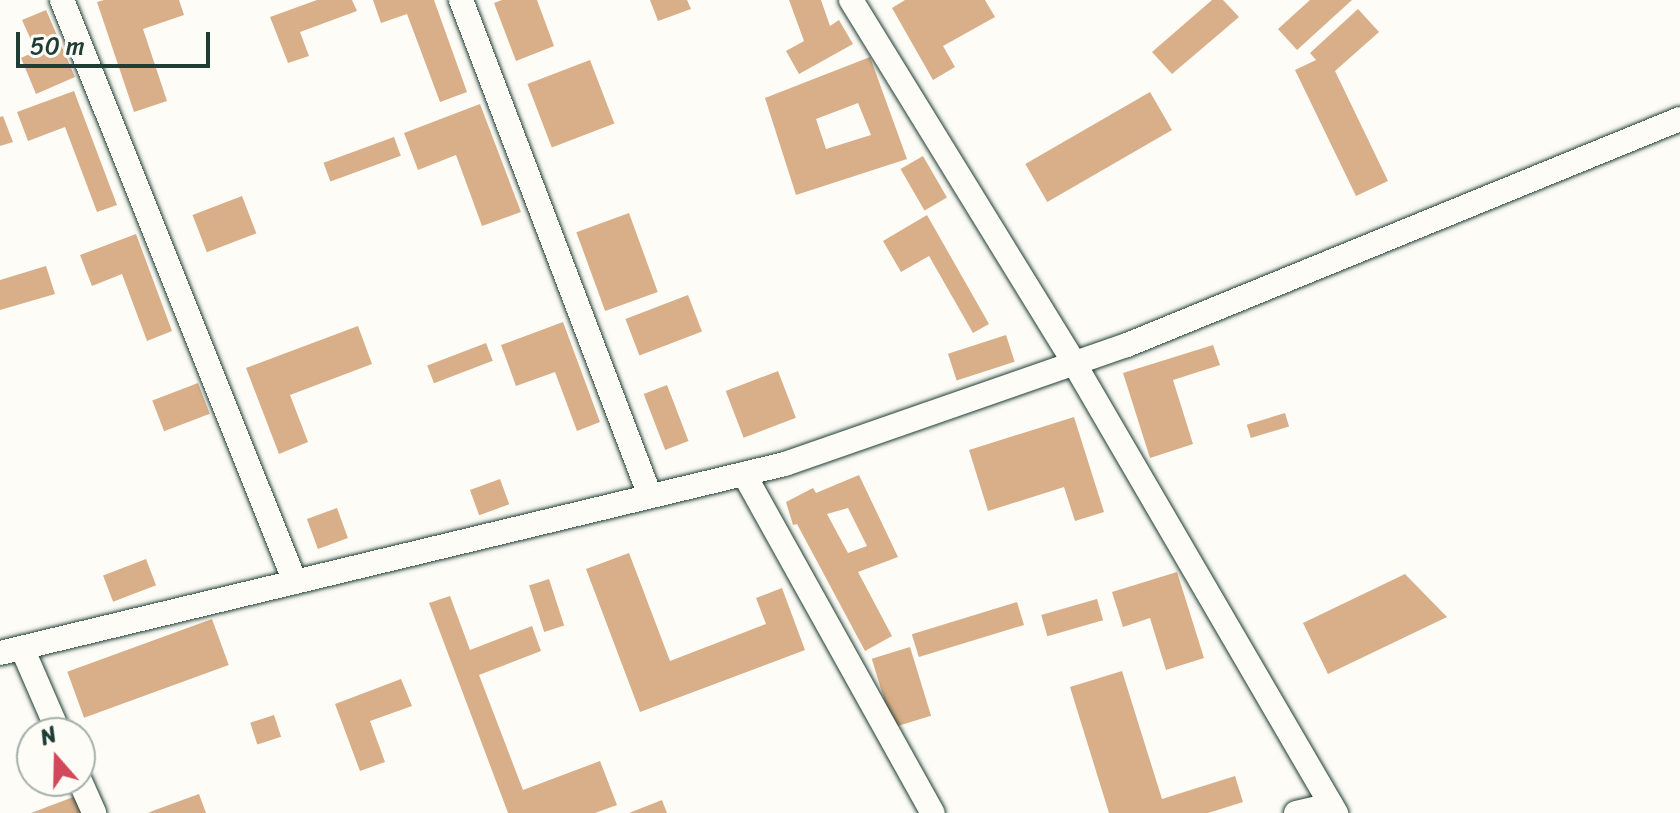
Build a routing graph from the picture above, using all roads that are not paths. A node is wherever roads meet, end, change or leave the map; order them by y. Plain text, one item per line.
1 (62, 0) edge
2 (461, 0) edge
3 (851, 0) edge
4 (1680, 119) edge
5 (1074, 363) junction
6 (744, 474) junction
7 (650, 496) junction
8 (295, 582) junction
9 (11, 651) edge
10 (50, 717) edge
11 (1333, 809) edge
12 (933, 813) edge
13 (1296, 813) edge

1 - 8 street
2 - 7 street
3 - 5 street
4 - 5 street
5 - 6 street
5 - 11 street
6 - 7 street
6 - 12 street
7 - 8 street
8 - 9 street
9 - 10 street
11 - 13 street

